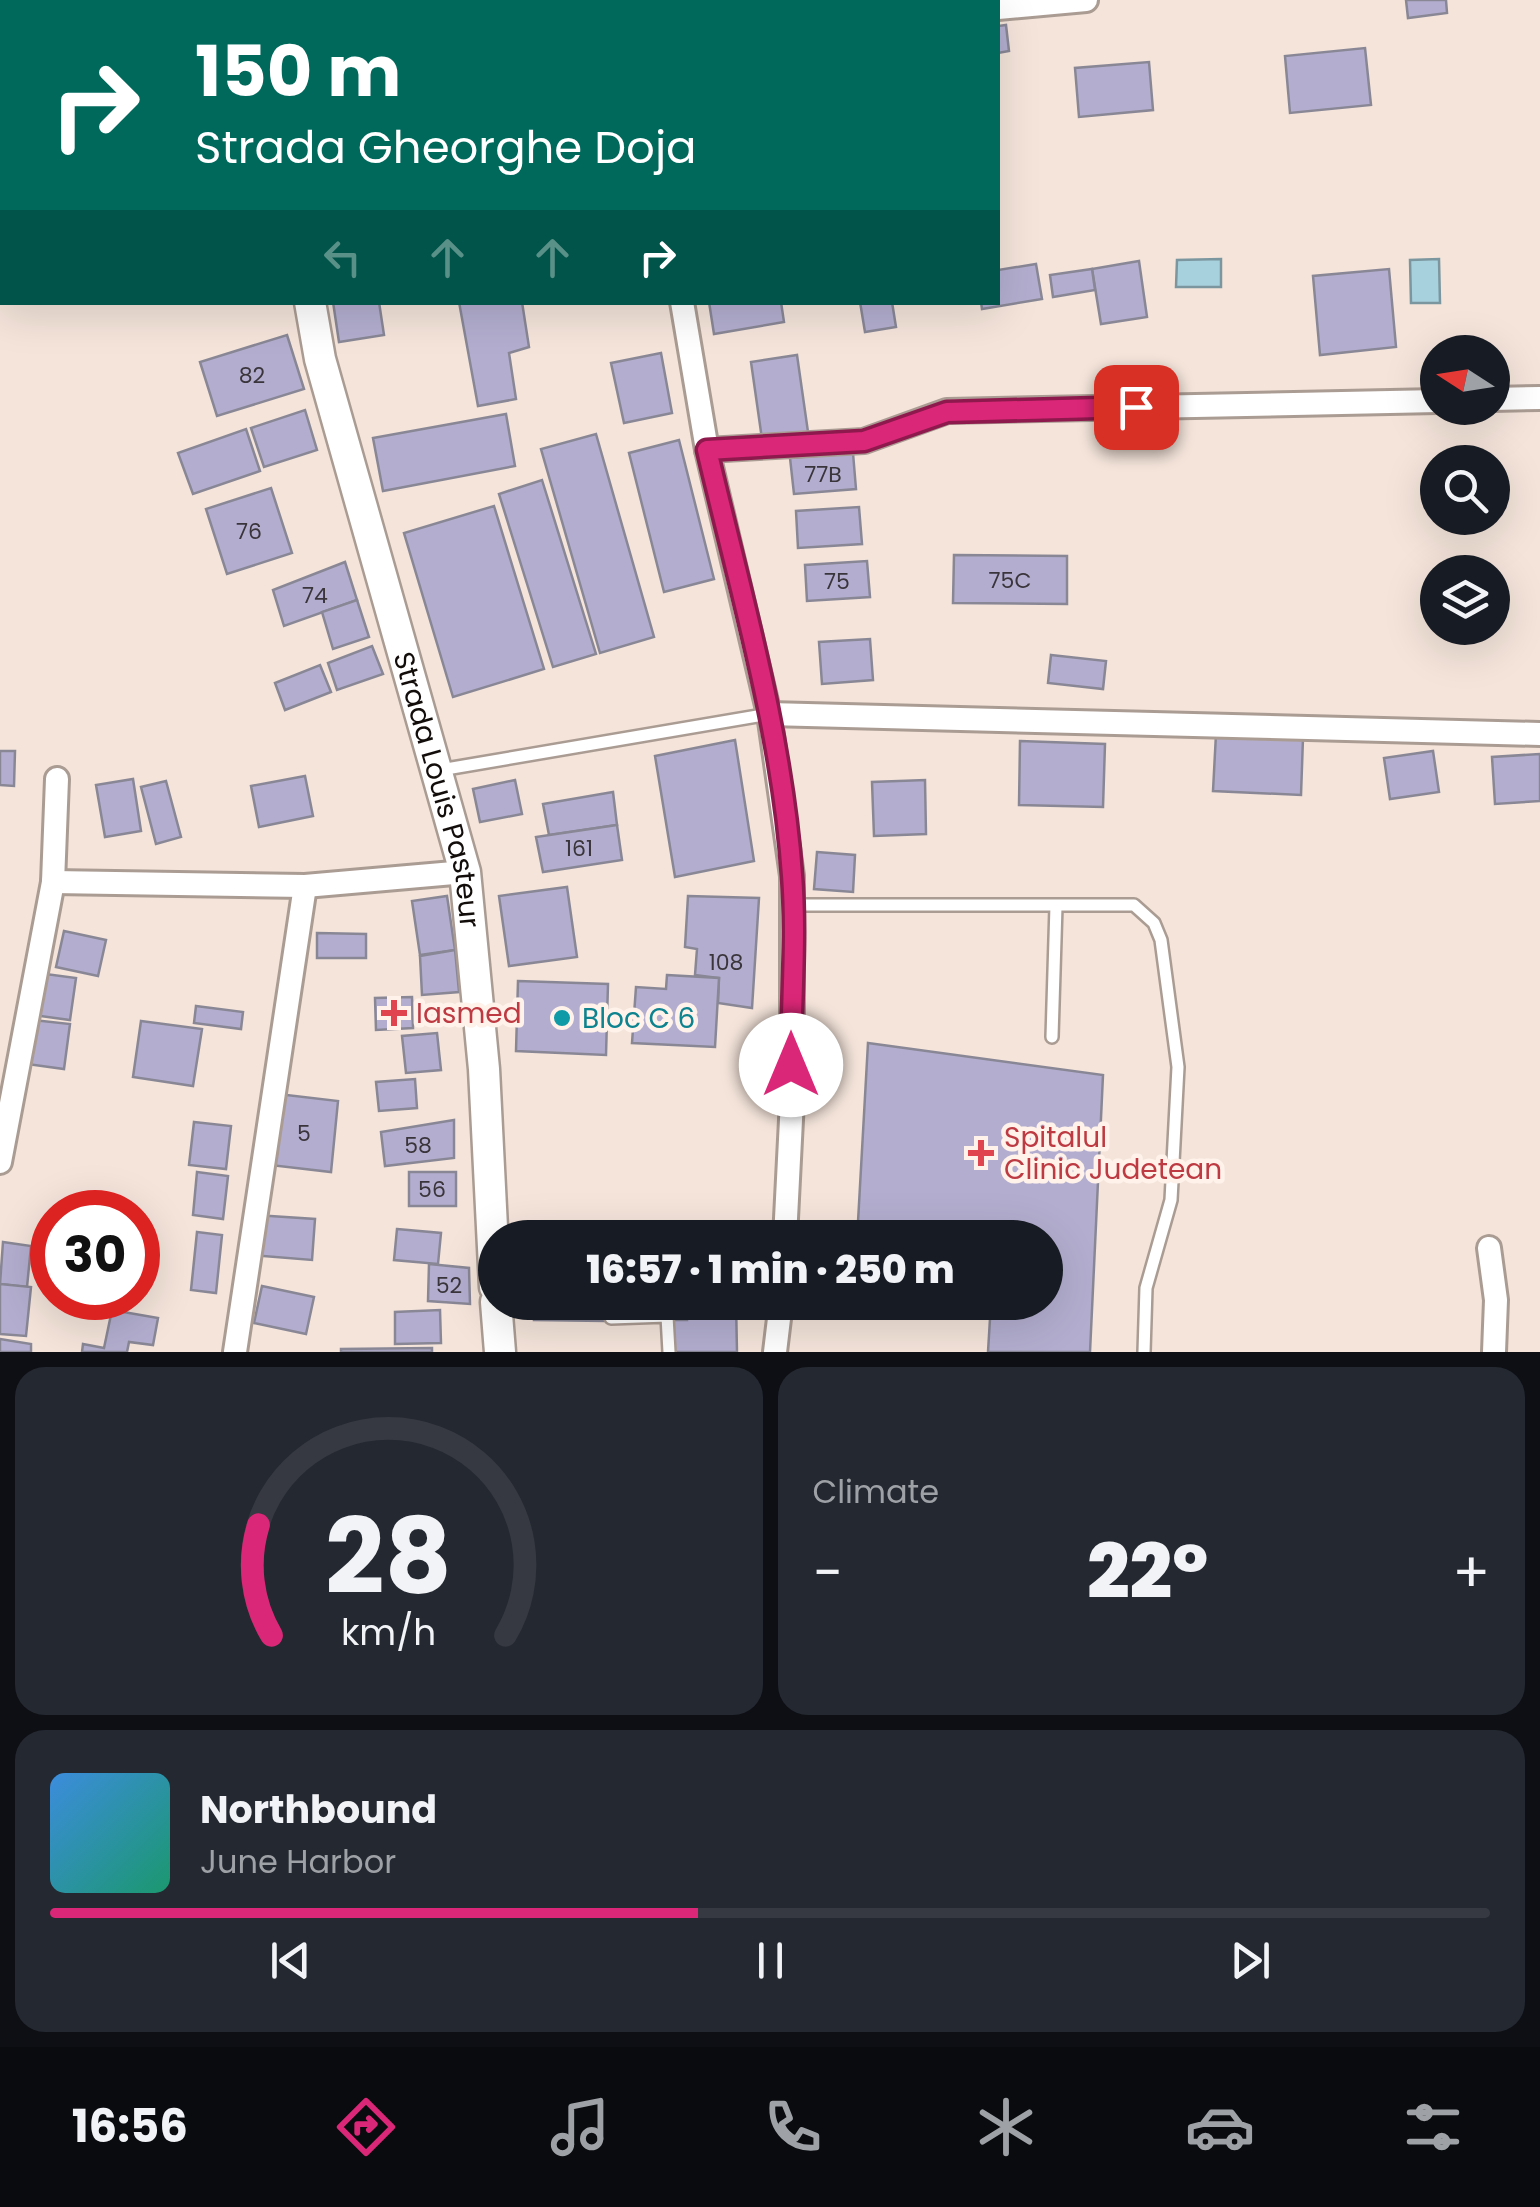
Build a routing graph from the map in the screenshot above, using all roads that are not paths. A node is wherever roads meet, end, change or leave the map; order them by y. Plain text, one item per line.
1 (1086, 0) edge
2 (1000, 8) edge
3 (311, 305) edge
4 (683, 305) edge
5 (1540, 398) edge
6 (1510, 399) edge
7 (1420, 400) edge
8 (707, 450) junction
9 (769, 714) junction
10 (1540, 734) edge
11 (436, 770) junction
12 (58, 779) dead end
13 (465, 872) junction
14 (53, 882) junction
15 (305, 886) junction
16 (792, 904) junction
17 (1056, 906) junction
18 (1052, 1037) dead end
19 (0, 1162) edge
20 (492, 1220) edge
21 (786, 1220) edge
22 (1488, 1248) dead end
23 (497, 1320) edge
24 (667, 1320) edge
25 (781, 1320) edge
26 (781, 1351) edge
27 (235, 1352) edge
28 (500, 1352) edge
29 (668, 1352) edge
30 (1144, 1352) edge
31 (1494, 1352) edge

1 - 2 street
3 - 11 main road, Strada Louis Pasteur
4 - 8 street
5 - 6 street
7 - 8 street
8 - 9 street
9 - 10 street
9 - 11 lane
9 - 16 street
11 - 13 main road, Strada Louis Pasteur
12 - 14 street
13 - 15 street
13 - 20 main road, Strada Louis Pasteur
14 - 15 street
14 - 19 street
15 - 27 street
16 - 17 lane
16 - 21 street
17 - 18 lane
17 - 30 lane
22 - 31 street
23 - 28 main road
24 - 29 lane
25 - 26 street

